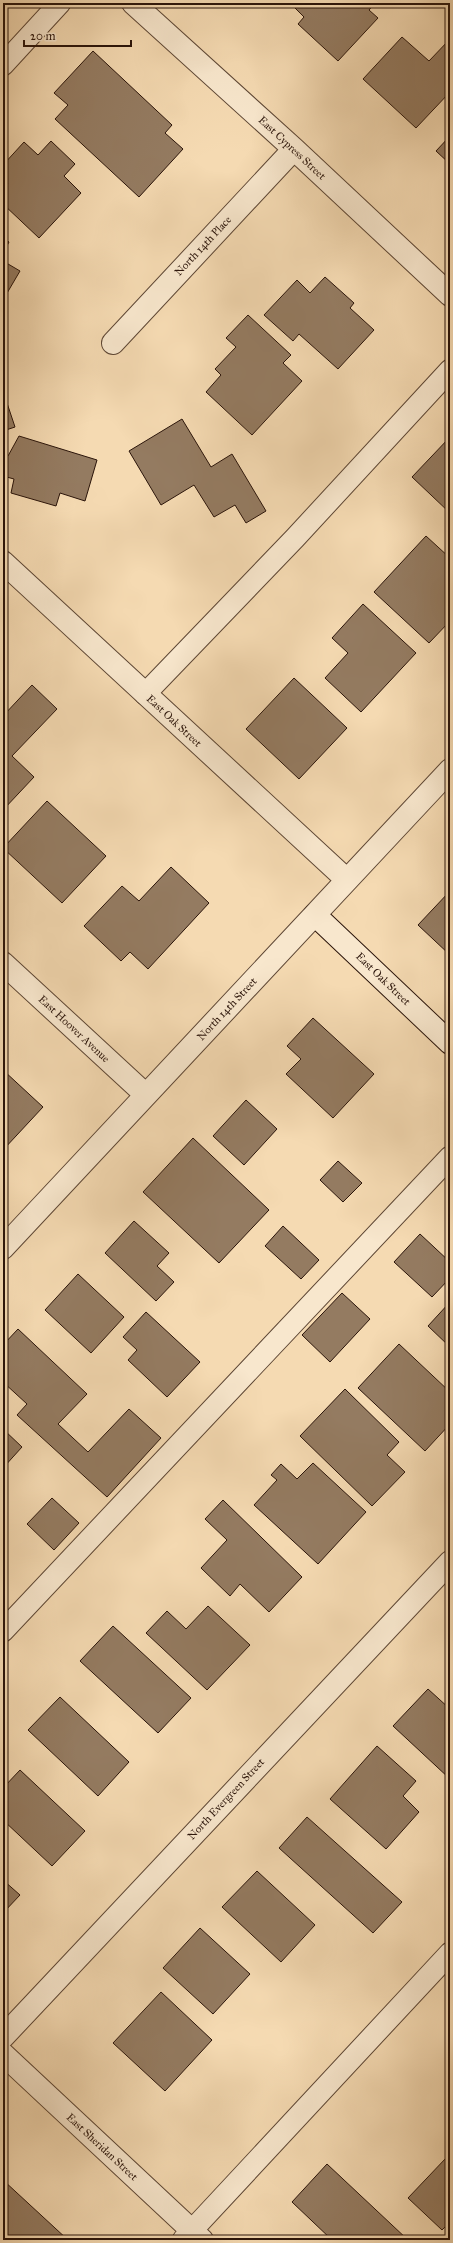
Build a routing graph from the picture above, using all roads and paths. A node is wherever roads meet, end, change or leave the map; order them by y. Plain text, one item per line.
1 (60, 3) edge
2 (133, 3) edge
3 (3, 64) edge
4 (294, 149) junction
5 (450, 295) edge
6 (113, 343) dead end
7 (450, 370) edge
8 (3, 562) edge
9 (145, 694) junction
10 (450, 770) edge
11 (347, 880) junction
12 (315, 915) junction
13 (3, 963) edge
14 (450, 1043) edge
15 (146, 1095) junction
16 (450, 1157) edge
17 (3, 1248) edge
18 (450, 1562) edge
19 (3, 1631) edge
20 (450, 1953) edge
21 (3, 2037) edge
22 (3, 2054) edge
23 (192, 2237) edge

1 - 3 lane
2 - 4 street, East Cypress Street
4 - 5 street, East Cypress Street
4 - 6 street, North 14th Place
7 - 9 lane
8 - 9 street, East Oak Street
9 - 11 street, East Oak Street
10 - 11 street, North 14th Street
11 - 12 street, North 14th Street
12 - 14 street, East Oak Street
12 - 15 street, North 14th Street
13 - 15 street, East Hoover Avenue
15 - 17 street, North 14th Street
16 - 19 lane
18 - 21 street, North Evergreen Street
20 - 23 lane
22 - 23 street, East Sheridan Street

